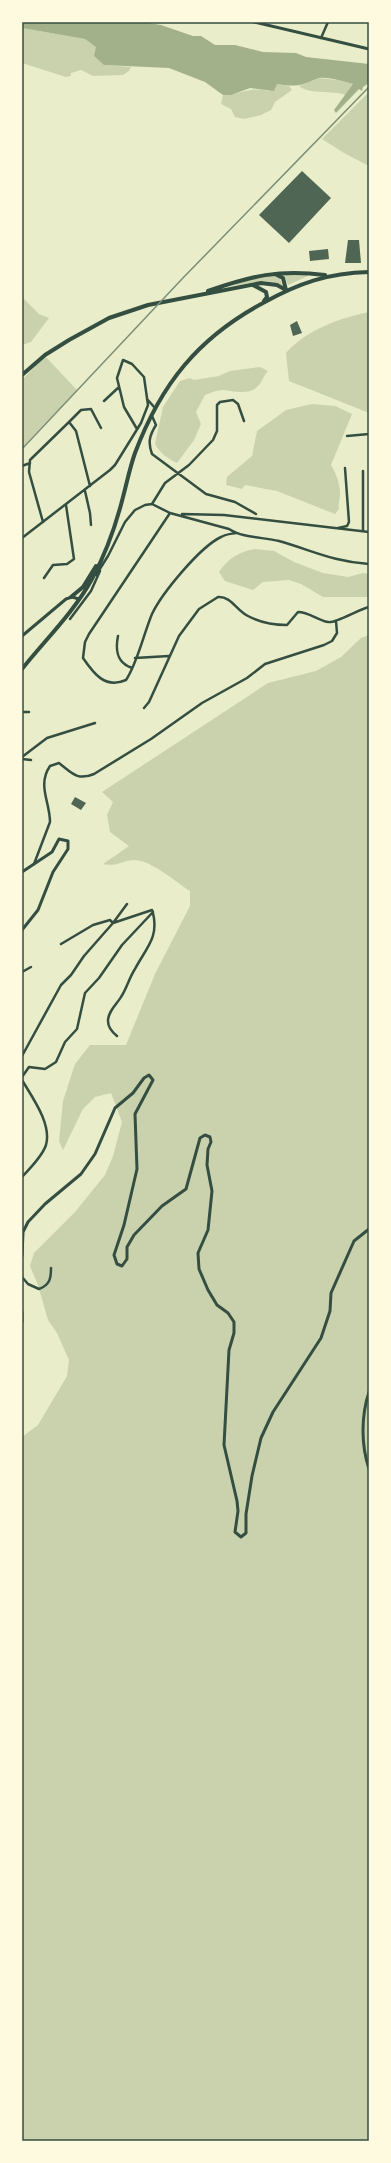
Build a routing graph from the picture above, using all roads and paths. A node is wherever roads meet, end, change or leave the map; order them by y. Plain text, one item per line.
1 (254, 22) edge
2 (328, 22) edge
3 (321, 38) junction
4 (369, 49) edge
5 (369, 272) edge
6 (273, 273) junction
7 (329, 276) junction
8 (251, 285) junction
9 (286, 290) junction
10 (200, 294) junction
11 (262, 303) junction
12 (22, 375) edge
13 (119, 387) junction
14 (146, 399) junction
15 (104, 401) dead end
16 (155, 408) junction
17 (151, 416) junction
18 (244, 421) dead end
19 (69, 422) junction
20 (101, 428) dead end
21 (138, 429) junction
22 (369, 434) edge
23 (347, 436) dead end
24 (30, 463) junction
25 (22, 466) edge
26 (345, 468) dead end
27 (364, 471) dead end
28 (178, 472) junction
29 (90, 486) junction
30 (84, 491) junction
31 (152, 504) junction
32 (66, 505) junction
33 (170, 513) junction
34 (178, 514) junction
35 (256, 514) dead end
36 (42, 522) junction
37 (91, 524) dead end
38 (336, 529) junction
39 (363, 531) junction
40 (369, 532) edge
41 (236, 533) junction
42 (22, 538) edge
43 (101, 564) junction
44 (369, 564) edge
45 (44, 578) dead end
46 (71, 597) junction
47 (79, 600) junction
48 (369, 606) edge
49 (70, 619) dead end
50 (336, 621) junction
51 (22, 636) edge
52 (118, 636) dead end
53 (169, 656) junction
54 (135, 658) junction
55 (132, 668) junction
56 (22, 670) edge
57 (144, 708) dead end
58 (22, 712) edge
59 (29, 712) dead end
60 (95, 723) dead end
61 (22, 758) edge
62 (31, 760) dead end
63 (34, 864) junction
64 (22, 872) edge
65 (127, 904) dead end
66 (153, 912) junction
67 (114, 923) junction
68 (22, 930) edge
69 (61, 944) dead end
70 (31, 968) dead end
71 (22, 972) edge
72 (117, 1036) dead end
73 (22, 1056) edge
74 (22, 1078) edge
75 (22, 1177) edge
76 (369, 1229) edge
77 (22, 1256) edge
78 (50, 1268) dead end
79 (22, 1277) edge
80 (22, 1312) edge
81 (22, 1322) edge
82 (369, 1392) edge
83 (369, 1469) edge

1 - 3 street
2 - 3 street
3 - 4 street
5 - 7 main road
6 - 7 main road
6 - 9 main road
6 - 10 main road
7 - 9 main road
8 - 9 main road
8 - 10 main road
8 - 11 main road
9 - 11 main road
10 - 12 main road
11 - 16 main road
13 - 14 street
13 - 15 street
13 - 21 street
14 - 16 street
14 - 21 street
16 - 17 main road
17 - 28 street
17 - 43 main road
18 - 28 street
19 - 20 street
19 - 24 street
19 - 29 street
21 - 29 street
22 - 23 street
24 - 25 street
24 - 36 street
26 - 38 street
27 - 39 street
28 - 31 street
28 - 35 street
29 - 30 street
30 - 32 street
30 - 37 street
31 - 33 street
31 - 43 street
32 - 36 street
32 - 45 street
33 - 34 street
33 - 55 street
34 - 38 street
34 - 41 street
36 - 42 street
38 - 39 street
39 - 40 street
41 - 44 street
41 - 54 street
43 - 46 main road
43 - 47 main road
43 - 49 street
46 - 47 street
46 - 51 street
47 - 56 main road
48 - 50 street
50 - 53 street
50 - 63 street
52 - 55 street
53 - 54 street
53 - 57 street
54 - 55 street
58 - 59 street
60 - 61 street
61 - 62 street
63 - 64 street
63 - 68 street
65 - 67 street
66 - 67 street
66 - 72 street
66 - 74 street
67 - 69 street
67 - 73 street
70 - 71 street
74 - 75 street
76 - 77 street
78 - 79 street
80 - 81 street
82 - 83 street

